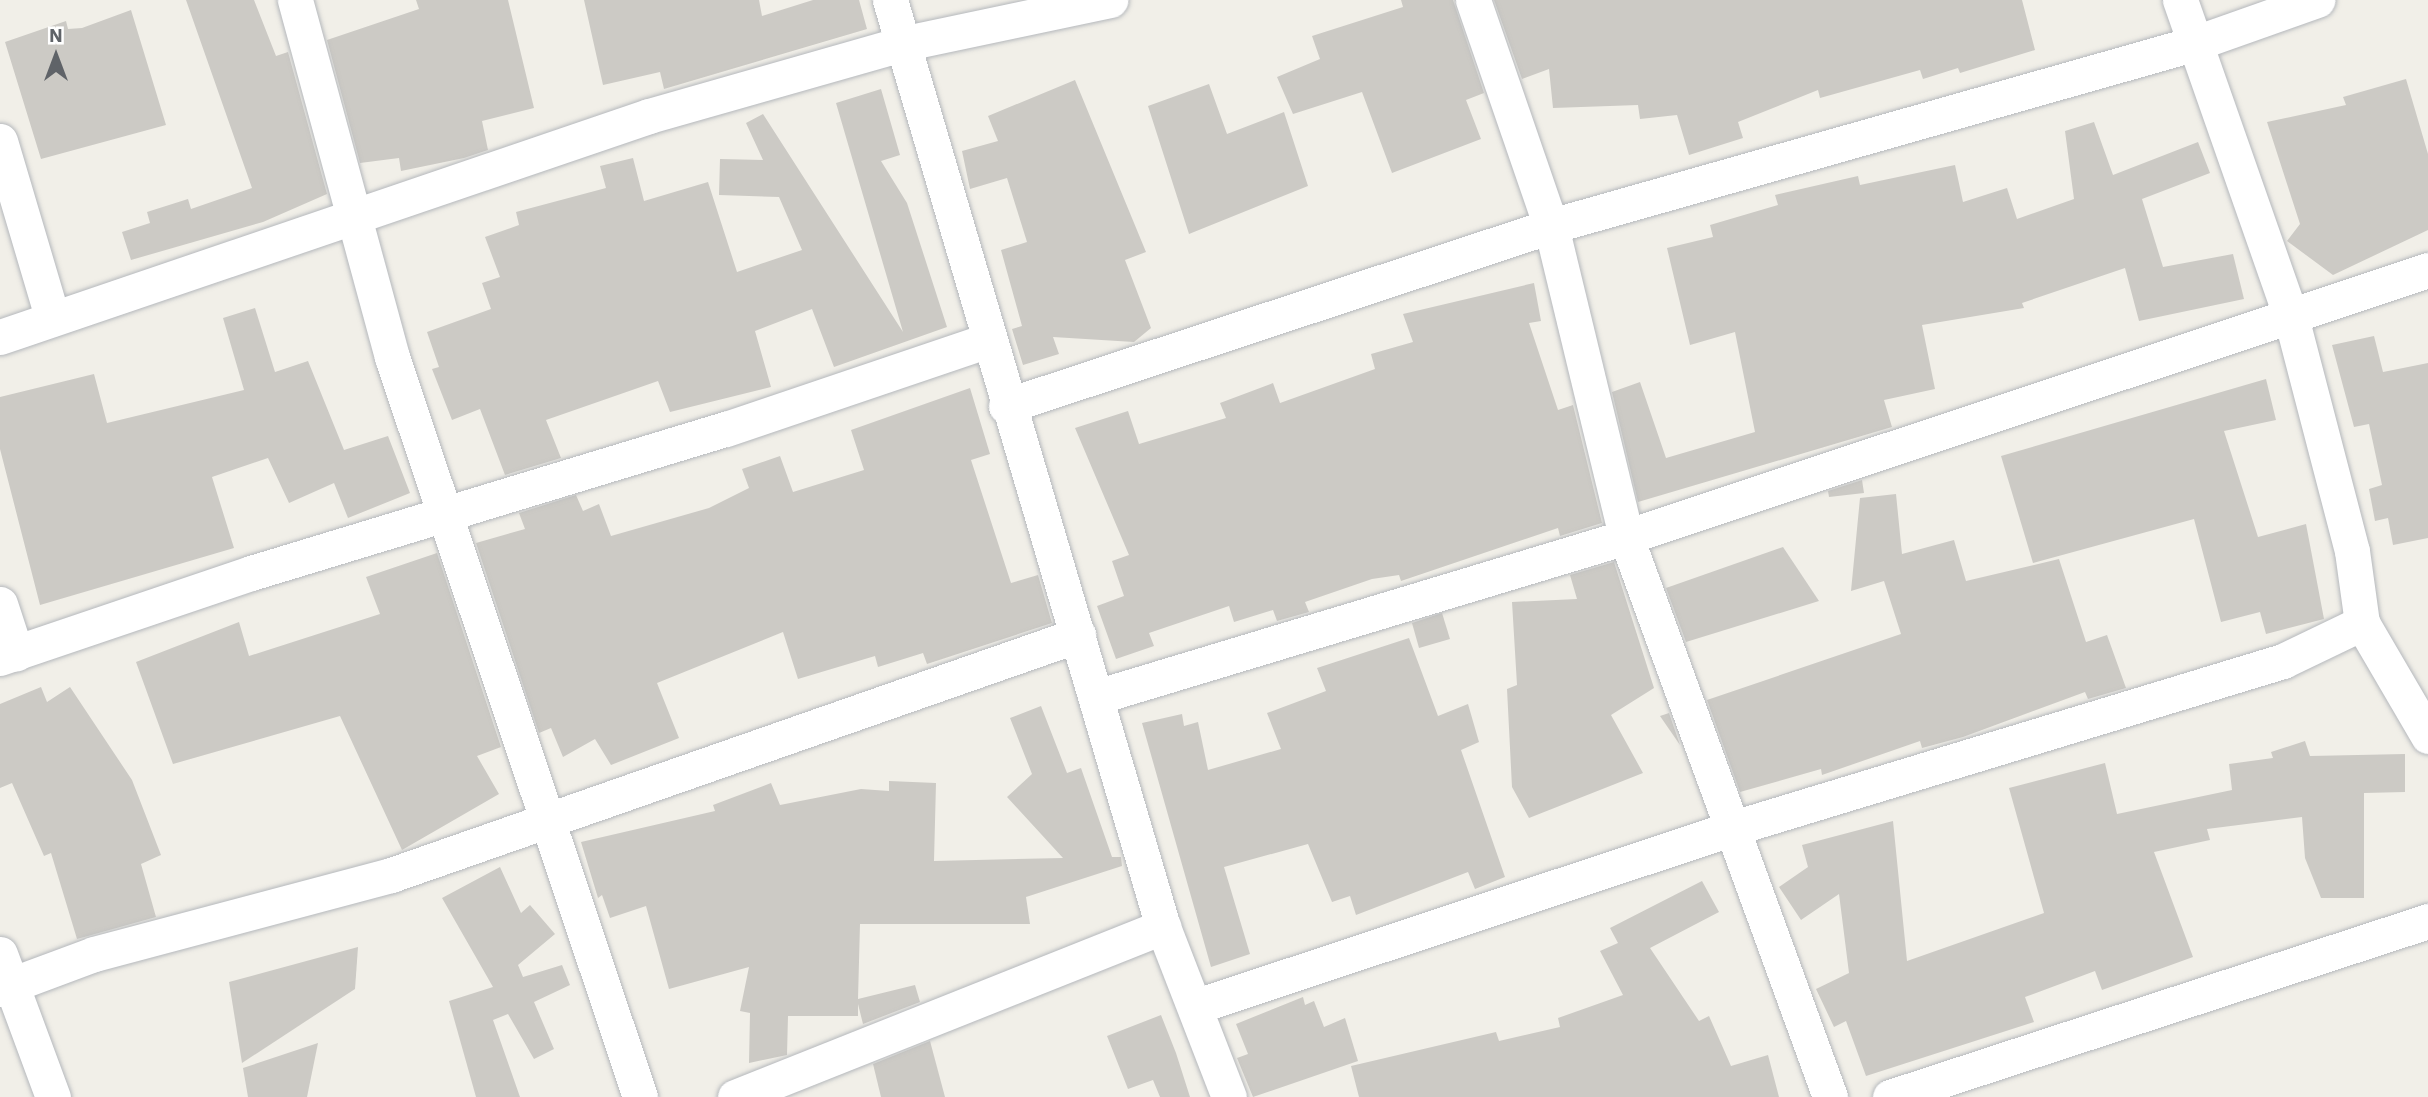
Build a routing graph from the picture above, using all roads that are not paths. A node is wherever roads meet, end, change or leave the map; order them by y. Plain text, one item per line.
1 (295, 0) edge
2 (890, 0) edge
3 (1111, 0) edge
4 (1473, 0) edge
5 (2180, 0) edge
6 (2317, 0) edge
7 (901, 44) junction
8 (2193, 44) junction
9 (0, 141) edge
10 (353, 219) junction
11 (1551, 226) junction
12 (2428, 270) edge
13 (52, 316) junction
14 (2291, 317) junction
15 (0, 337) edge
16 (986, 341) junction
17 (1006, 406) junction
18 (442, 513) junction
19 (1626, 537) junction
20 (0, 604) edge
21 (2362, 623) junction
22 (1078, 635) junction
23 (8, 655) edge
24 (1096, 697) junction
25 (2428, 736) edge
26 (549, 816) junction
27 (1730, 829) junction
28 (2428, 921) edge
29 (1163, 927) junction
30 (4, 976) edge
31 (1197, 1006) junction
32 (53, 1097) edge
33 (640, 1097) edge
34 (735, 1097) edge
35 (1229, 1097) edge
36 (1830, 1097) edge
37 (1890, 1097) edge

1 - 10 street
2 - 7 street
3 - 7 street
4 - 11 street
5 - 8 street
6 - 8 street
7 - 10 street
7 - 16 street
8 - 11 street
8 - 14 street
9 - 13 street
10 - 13 street
10 - 18 street
11 - 17 street
11 - 19 street
12 - 14 street
13 - 15 street
14 - 19 street
14 - 21 street
16 - 17 street
16 - 18 street
17 - 22 street
18 - 23 street
18 - 26 street
19 - 24 street
19 - 27 street
20 - 23 street
21 - 25 street
21 - 27 street
22 - 24 street
22 - 26 street
24 - 29 street
26 - 30 street
26 - 33 street
27 - 31 street
27 - 36 street
28 - 37 street
29 - 31 street
29 - 34 street
30 - 32 street
31 - 35 street

